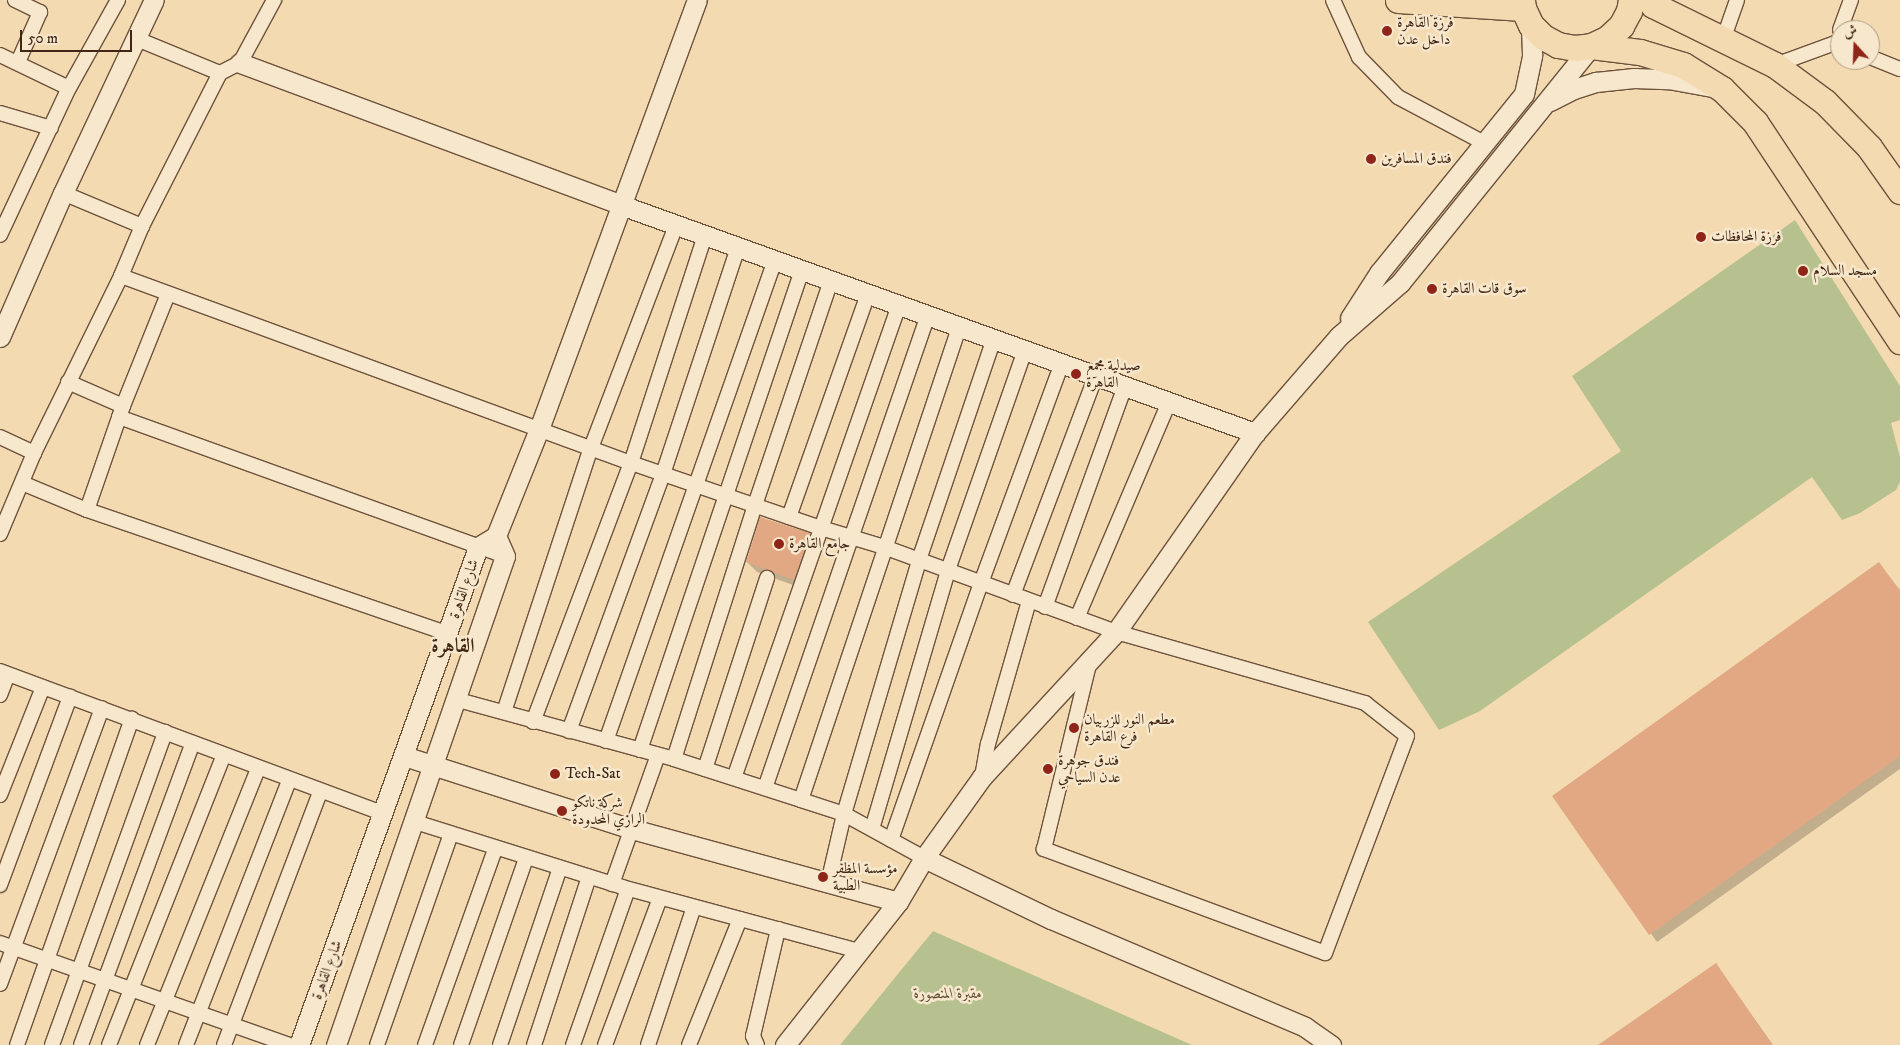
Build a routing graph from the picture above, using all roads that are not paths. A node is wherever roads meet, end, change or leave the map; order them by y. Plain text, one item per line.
1 (15, 0) edge
2 (118, 0) edge
3 (154, 0) edge
4 (274, 0) edge
5 (697, 0) edge
6 (1333, 0) edge
7 (1398, 0) edge
8 (1631, 0) edge
9 (1650, 0) edge
10 (1737, 0) edge
11 (1851, 0) edge
12 (1525, 11) edge
13 (1845, 20) edge
14 (136, 39) junction
15 (1723, 40) junction
16 (1830, 41) edge
17 (1591, 46) junction
18 (0, 55) edge
19 (1880, 61) edge
20 (18, 62) junction
21 (240, 62) junction
22 (1775, 65) junction
23 (1900, 69) edge
24 (220, 73) junction
25 (69, 88) junction
26 (1722, 89) junction
27 (1543, 105) junction
28 (0, 113) edge
29 (50, 128) junction
30 (1484, 143) junction
31 (1900, 191) edge
32 (63, 193) junction
33 (622, 205) junction
34 (676, 224) junction
35 (142, 226) junction
36 (0, 235) edge
37 (705, 235) junction
38 (738, 247) junction
39 (775, 260) junction
40 (802, 270) junction
41 (121, 276) junction
42 (831, 280) junction
43 (168, 294) junction
44 (868, 294) junction
45 (899, 305) junction
46 (928, 315) junction
47 (960, 326) junction
48 (1339, 336) junction
49 (0, 337) edge
50 (994, 339) junction
51 (1900, 341) edge
52 (1025, 350) junction
53 (1062, 363) junction
54 (1096, 376) junction
55 (68, 382) junction
56 (1125, 386) junction
57 (1169, 402) junction
58 (121, 412) junction
59 (540, 429) junction
60 (1255, 433) junction
61 (0, 437) edge
62 (591, 448) junction
63 (34, 453) junction
64 (632, 463) junction
65 (663, 474) junction
66 (22, 483) junction
67 (696, 485) junction
68 (725, 495) junction
69 (755, 504) junction
70 (87, 510) junction
71 (789, 517) junction
72 (821, 528) junction
73 (0, 534) edge
74 (496, 536) junction
75 (852, 538) junction
76 (478, 547) junction
77 (884, 547) junction
78 (505, 556) junction
79 (919, 560) junction
80 (948, 570) junction
81 (767, 578) dead end
82 (980, 583) junction
83 (1013, 595) junction
84 (1029, 601) junction
85 (1045, 607) junction
86 (1077, 618) junction
87 (1116, 632) junction
88 (449, 634) junction
89 (1090, 659) junction
90 (4, 673) edge
91 (43, 687) junction
92 (0, 695) edge
93 (70, 697) junction
94 (455, 699) junction
95 (102, 708) junction
96 (504, 712) junction
97 (132, 719) junction
98 (533, 722) junction
99 (569, 731) junction
100 (165, 732) junction
101 (606, 741) junction
102 (193, 743) junction
103 (640, 750) junction
104 (224, 755) junction
105 (658, 755) junction
106 (404, 756) junction
107 (674, 759) junction
108 (431, 766) junction
109 (258, 769) junction
110 (704, 769) junction
111 (982, 777) junction
112 (734, 778) junction
113 (289, 780) junction
114 (765, 788) junction
115 (320, 792) junction
116 (0, 795) edge
117 (801, 800) junction
118 (384, 814) junction
119 (844, 814) junction
120 (412, 821) junction
121 (632, 829) junction
122 (872, 829) junction
123 (451, 834) junction
124 (891, 840) junction
125 (495, 849) junction
126 (526, 858) junction
127 (924, 858) junction
128 (560, 868) junction
129 (589, 877) junction
130 (828, 883) junction
131 (612, 884) junction
132 (0, 885) edge
133 (628, 888) junction
134 (660, 898) junction
135 (898, 902) junction
136 (694, 907) junction
137 (740, 920) junction
138 (778, 929) junction
139 (0, 943) edge
140 (15, 947) junction
141 (859, 951) junction
142 (48, 960) junction
143 (79, 971) junction
144 (106, 981) junction
145 (0, 984) edge
146 (130, 990) junction
147 (163, 1001) junction
148 (198, 1014) junction
149 (232, 1026) junction
150 (17, 1045) edge
151 (52, 1045) edge
152 (81, 1045) edge
153 (109, 1045) edge
154 (147, 1045) edge
155 (186, 1045) edge
156 (224, 1045) edge
157 (290, 1045) edge
158 (299, 1045) edge
159 (336, 1045) edge
160 (377, 1045) edge
161 (425, 1045) edge
162 (461, 1045) edge
163 (500, 1045) edge
164 (534, 1045) edge
165 (573, 1045) edge
166 (605, 1045) edge
167 (648, 1045) edge
168 (689, 1045) edge
169 (757, 1045) edge
170 (786, 1045) edge
171 (1331, 1045) edge

1 - 20 street
2 - 25 street
3 - 14 street
4 - 21 street
5 - 33 street
6 - 30 street
7 - 12 highway
8 - 17 highway
9 - 15 highway
10 - 15 street
11 - 13 street
12 - 17 highway
12 - 30 street
14 - 24 street
14 - 32 street
15 - 22 highway
16 - 22 street
17 - 26 highway
17 - 27 street
18 - 20 street
19 - 23 street
20 - 25 street
21 - 24 street
21 - 33 street
22 - 31 highway
24 - 35 street
25 - 29 street
26 - 27 street
26 - 51 highway
27 - 48 street
28 - 29 street
29 - 36 street
30 - 48 street
32 - 35 street
32 - 49 street
33 - 34 street
33 - 59 street
34 - 37 street
34 - 62 street
35 - 41 street
37 - 38 street
37 - 64 street
38 - 39 street
38 - 65 street
39 - 40 street
39 - 67 street
40 - 42 street
40 - 68 street
41 - 43 street
41 - 55 street
42 - 44 street
42 - 69 street
43 - 58 street
43 - 59 street
44 - 45 street
44 - 71 street
45 - 46 street
45 - 72 street
46 - 47 street
46 - 75 street
47 - 50 street
47 - 77 street
48 - 60 street
50 - 52 street
50 - 79 street
52 - 53 street
52 - 80 street
53 - 54 street
53 - 82 street
54 - 56 street
54 - 83 street
55 - 58 street
55 - 63 street
56 - 57 street
56 - 85 street
57 - 60 street
57 - 86 street
58 - 70 street
58 - 76 street
59 - 62 street
59 - 74 street
60 - 87 street
61 - 63 street
62 - 64 street
62 - 96 street
63 - 66 street
64 - 65 street
64 - 98 street
65 - 67 street
65 - 99 street
66 - 70 street
66 - 73 street
67 - 68 street
67 - 101 street
68 - 69 street
68 - 103 street
69 - 71 street
69 - 107 street
70 - 88 street
71 - 72 street
72 - 75 street
72 - 112 street
74 - 76 street, شارع القاهرة
74 - 78 street
75 - 77 street
75 - 114 street
76 - 78 street
76 - 88 street, شارع القاهرة
77 - 79 street
77 - 117 street
78 - 94 street, شارع القاهرة
79 - 80 street
79 - 119 street
80 - 82 street
80 - 122 street
81 - 110 street
82 - 83 street
82 - 124 street
83 - 84 street
84 - 85 street
84 - 111 street
85 - 86 street
86 - 87 street
87 - 89 street
87 - 89 street
88 - 106 street, شارع القاهرة
89 - 111 street
90 - 91 street
90 - 92 street
91 - 93 street
91 - 116 street
93 - 95 street
93 - 132 street
94 - 96 street
94 - 108 street, شارع القاهرة
95 - 97 street
95 - 140 street
96 - 98 street
97 - 100 street
97 - 142 street
98 - 99 street
99 - 101 street
100 - 102 street
100 - 143 street
101 - 103 street
102 - 104 street
102 - 144 street
103 - 105 street
104 - 109 street
104 - 146 street
105 - 107 street
105 - 121 street
106 - 108 street
106 - 118 street, شارع القاهرة
107 - 110 street
108 - 120 street, شارع القاهرة
108 - 121 street
109 - 113 street
109 - 147 street
110 - 112 street
111 - 127 street
112 - 114 street
113 - 115 street
113 - 148 street
114 - 117 street
115 - 118 street
115 - 149 street
117 - 119 street
118 - 158 street, شارع القاهرة
119 - 122 street
119 - 130 street
120 - 123 street
120 - 159 street, شارع القاهرة
121 - 130 street
121 - 131 street
122 - 124 street
123 - 125 street
123 - 160 street
124 - 127 street
125 - 126 street
125 - 161 street
126 - 128 street
126 - 162 street
127 - 135 street
127 - 171 street
128 - 129 street
128 - 163 street
129 - 131 street
129 - 164 street
130 - 135 street
131 - 133 street
133 - 134 street
133 - 165 street
134 - 136 street
134 - 166 street
135 - 141 street
136 - 137 street
136 - 167 street
137 - 138 street
137 - 168 street
138 - 141 street
138 - 169 street
139 - 140 street
140 - 142 street
140 - 145 street
141 - 170 street
142 - 143 street
142 - 150 street
143 - 144 street
143 - 151 street
144 - 146 street
144 - 152 street
146 - 147 street
146 - 153 street
147 - 148 street
147 - 154 street
148 - 149 street
148 - 155 street
149 - 156 street
149 - 157 street

